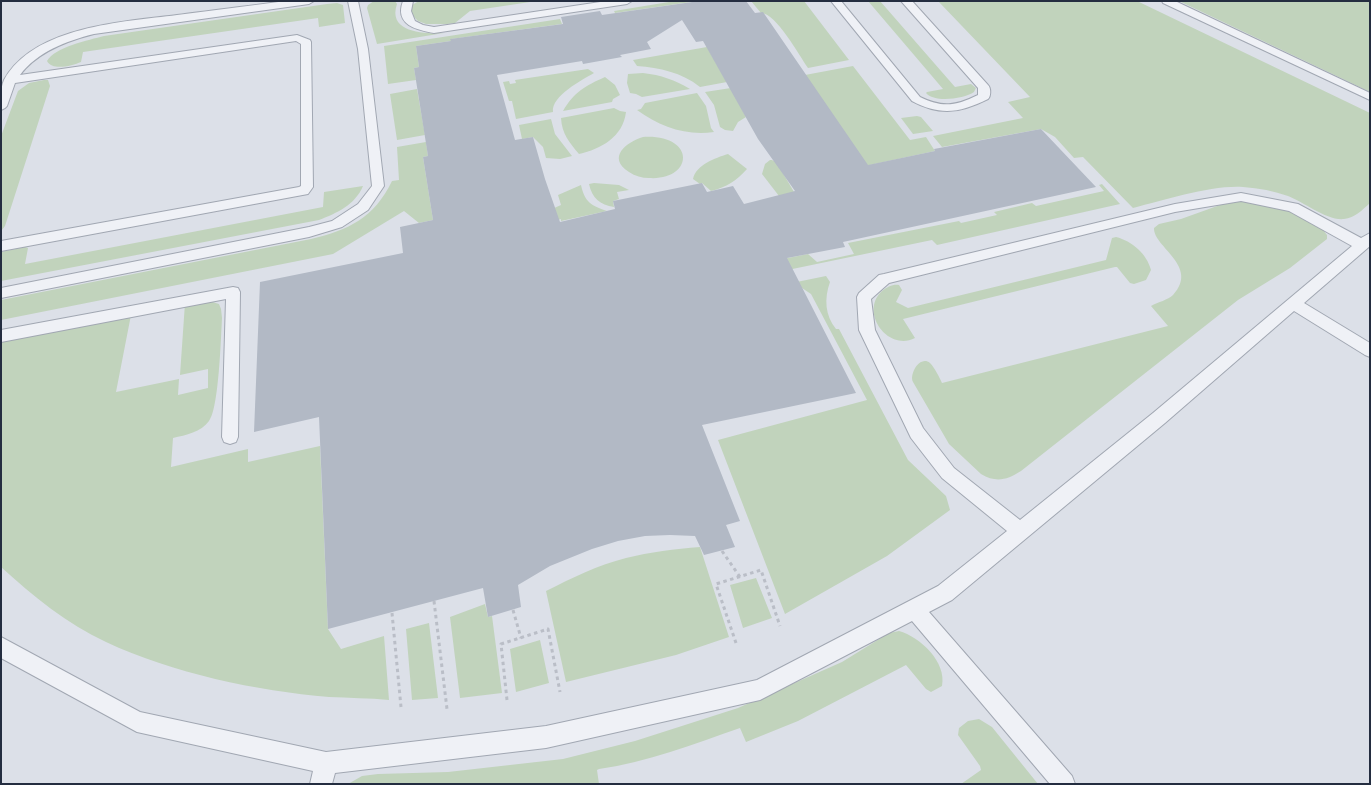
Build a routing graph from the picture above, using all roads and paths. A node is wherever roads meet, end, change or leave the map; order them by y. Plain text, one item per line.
1 (309, 1) edge
2 (353, 1) edge
3 (408, 1) edge
4 (627, 1) edge
5 (836, 1) edge
6 (906, 1) edge
7 (1167, 1) edge
8 (10, 80) junction
9 (1370, 97) edge
10 (1, 106) edge
11 (1366, 241) edge
12 (1, 246) edge
13 (1, 293) edge
14 (1293, 303) junction
15 (1, 336) edge
16 (1370, 351) edge
17 (230, 437) dead end
18 (1020, 532) junction
19 (722, 551) dead end
20 (740, 576) junction
21 (434, 601) dead end
22 (914, 609) junction
23 (513, 610) dead end
24 (392, 613) dead end
25 (780, 626) dead end
26 (521, 638) junction
27 (736, 643) dead end
28 (1, 647) edge
29 (560, 692) dead end
30 (507, 700) dead end
31 (401, 707) dead end
32 (447, 709) dead end
33 (326, 763) junction
34 (321, 784) edge
35 (1064, 784) edge

1 - 8 lane
2 - 13 lane
3 - 4 lane
5 - 6 lane
7 - 9 lane
8 - 10 lane
8 - 12 lane
11 - 14 lane
11 - 18 lane
14 - 16 lane
14 - 18 lane
15 - 17 lane
18 - 22 lane
19 - 20 path
20 - 25 path
20 - 27 path
21 - 32 path
22 - 33 lane
22 - 35 lane
23 - 26 path
24 - 31 path
26 - 29 path
26 - 30 path
28 - 33 lane
33 - 34 lane

